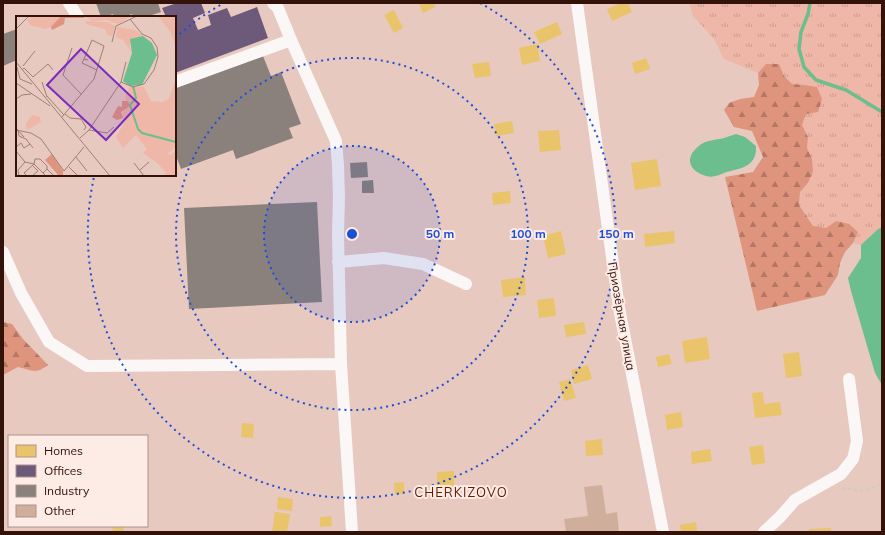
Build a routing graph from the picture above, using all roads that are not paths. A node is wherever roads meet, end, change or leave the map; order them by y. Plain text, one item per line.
1 (69, 3) edge
2 (273, 3) edge
3 (578, 3) edge
4 (77, 16) edge
5 (291, 40) junction
6 (176, 82) edge
7 (3, 252) edge
8 (338, 262) junction
9 (466, 284) dead end
10 (341, 364) junction
11 (849, 380) dead end
12 (352, 532) edge
13 (662, 532) edge
14 (764, 532) edge

1 - 4 street
2 - 5 street
3 - 13 street, Приозёрная улица
5 - 6 street
5 - 8 street
7 - 10 street
8 - 9 street
8 - 10 street
10 - 12 street
11 - 14 street

